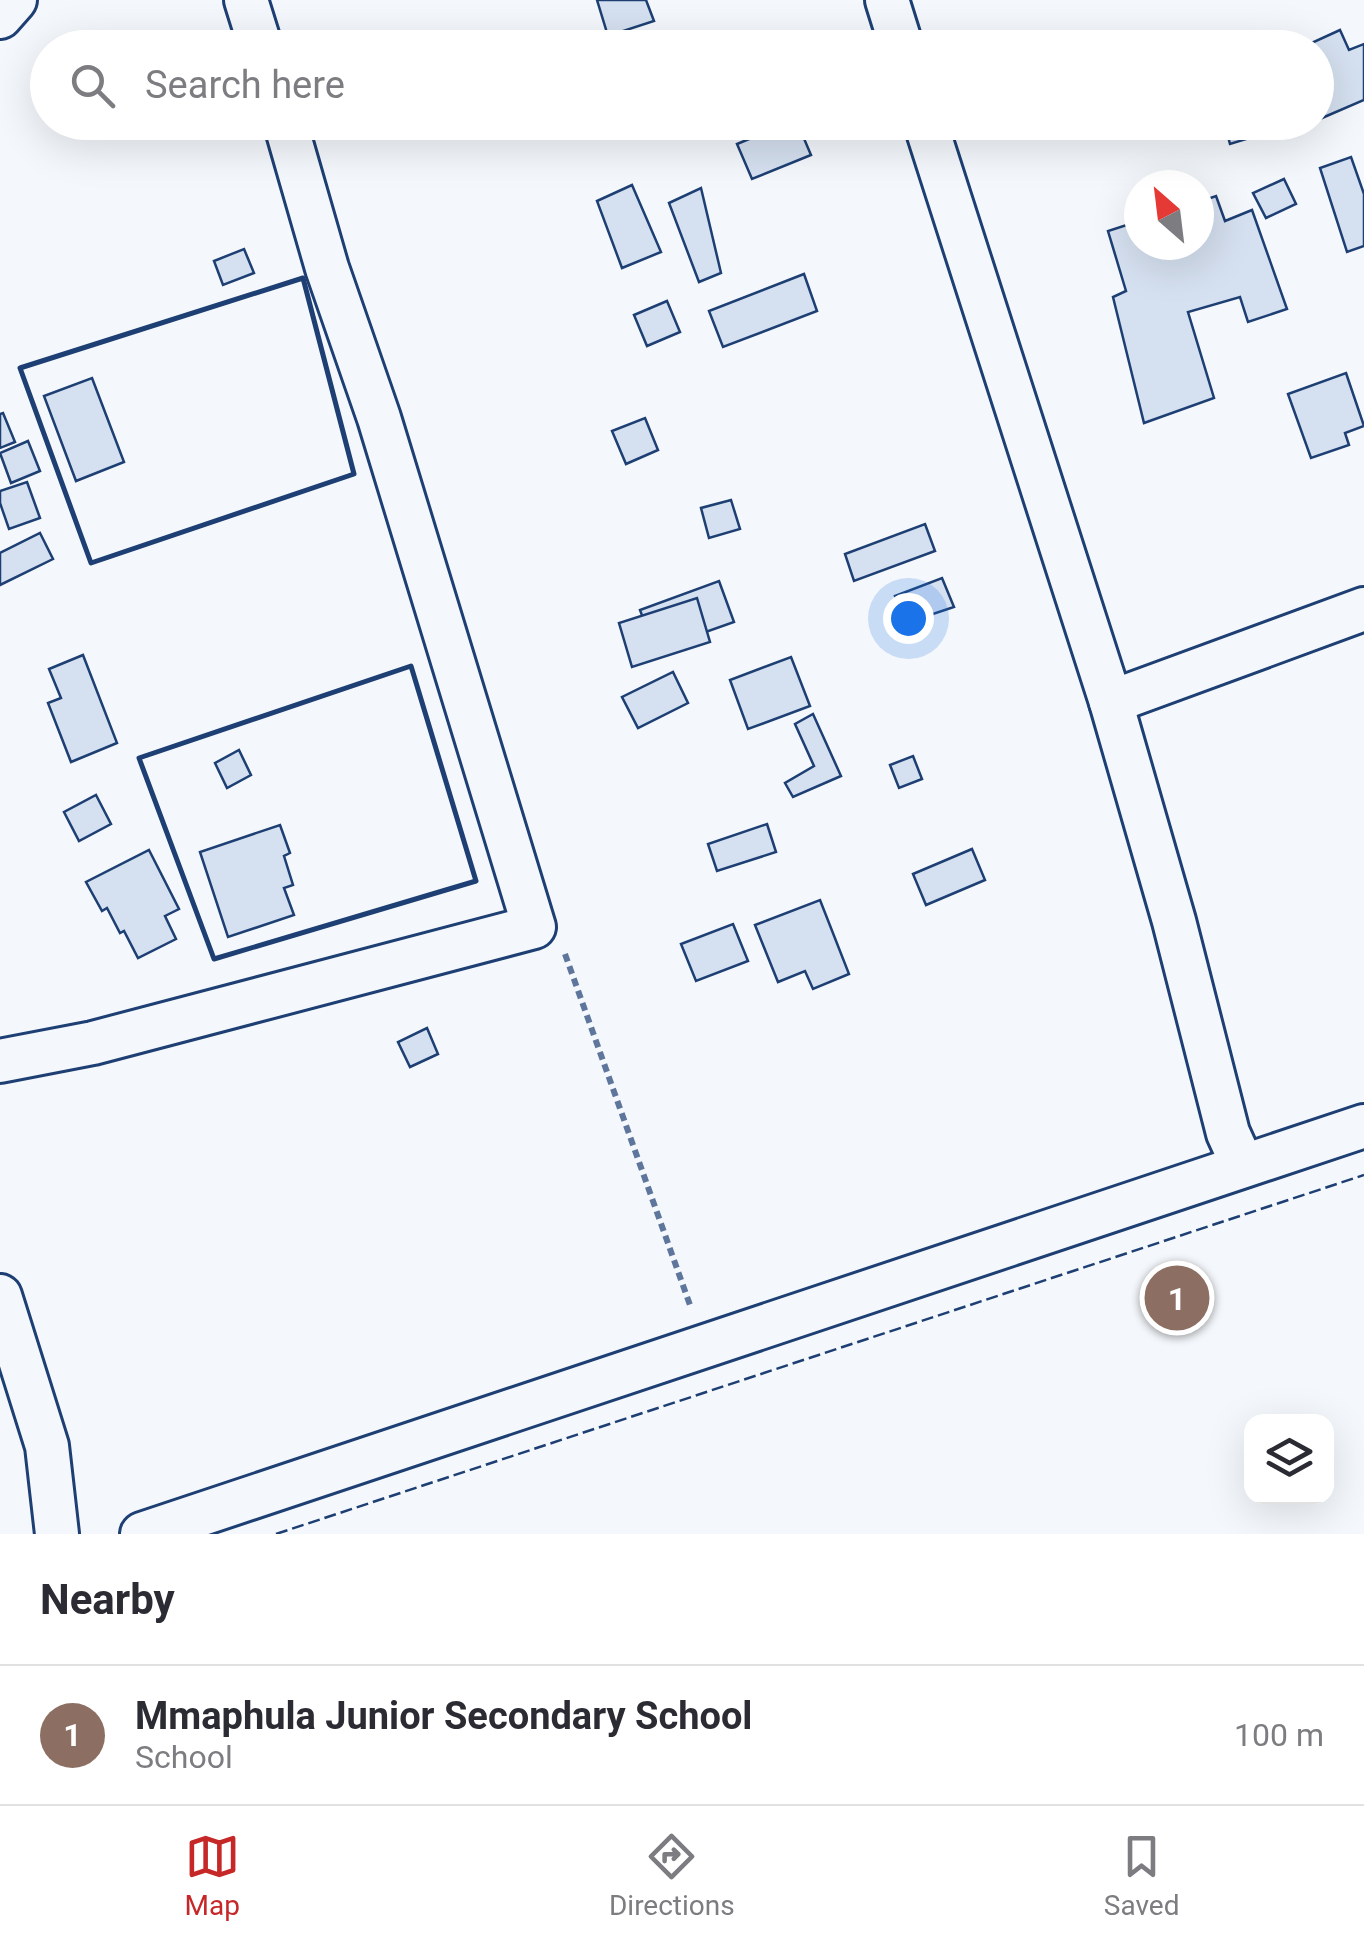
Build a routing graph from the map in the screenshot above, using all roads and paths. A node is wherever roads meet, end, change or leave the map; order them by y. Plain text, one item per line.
1 (15, 0) edge
2 (246, 0) edge
3 (887, 0) edge
4 (0, 17) edge
5 (255, 30) edge
6 (896, 30) edge
7 (290, 140) edge
8 (931, 140) edge
9 (1364, 609) edge
10 (1111, 702) junction
11 (534, 927) junction
12 (0, 1060) edge
13 (1364, 1126) edge
14 (1243, 1166) junction
15 (0, 1296) edge
16 (704, 1346) junction
17 (56, 1534) edge
18 (142, 1534) edge

1 - 4 street
2 - 5 street
3 - 6 street
7 - 11 street
8 - 10 street
9 - 10 street
10 - 14 street
11 - 12 street
11 - 16 path
13 - 14 street
14 - 16 street
15 - 17 street
16 - 18 street

